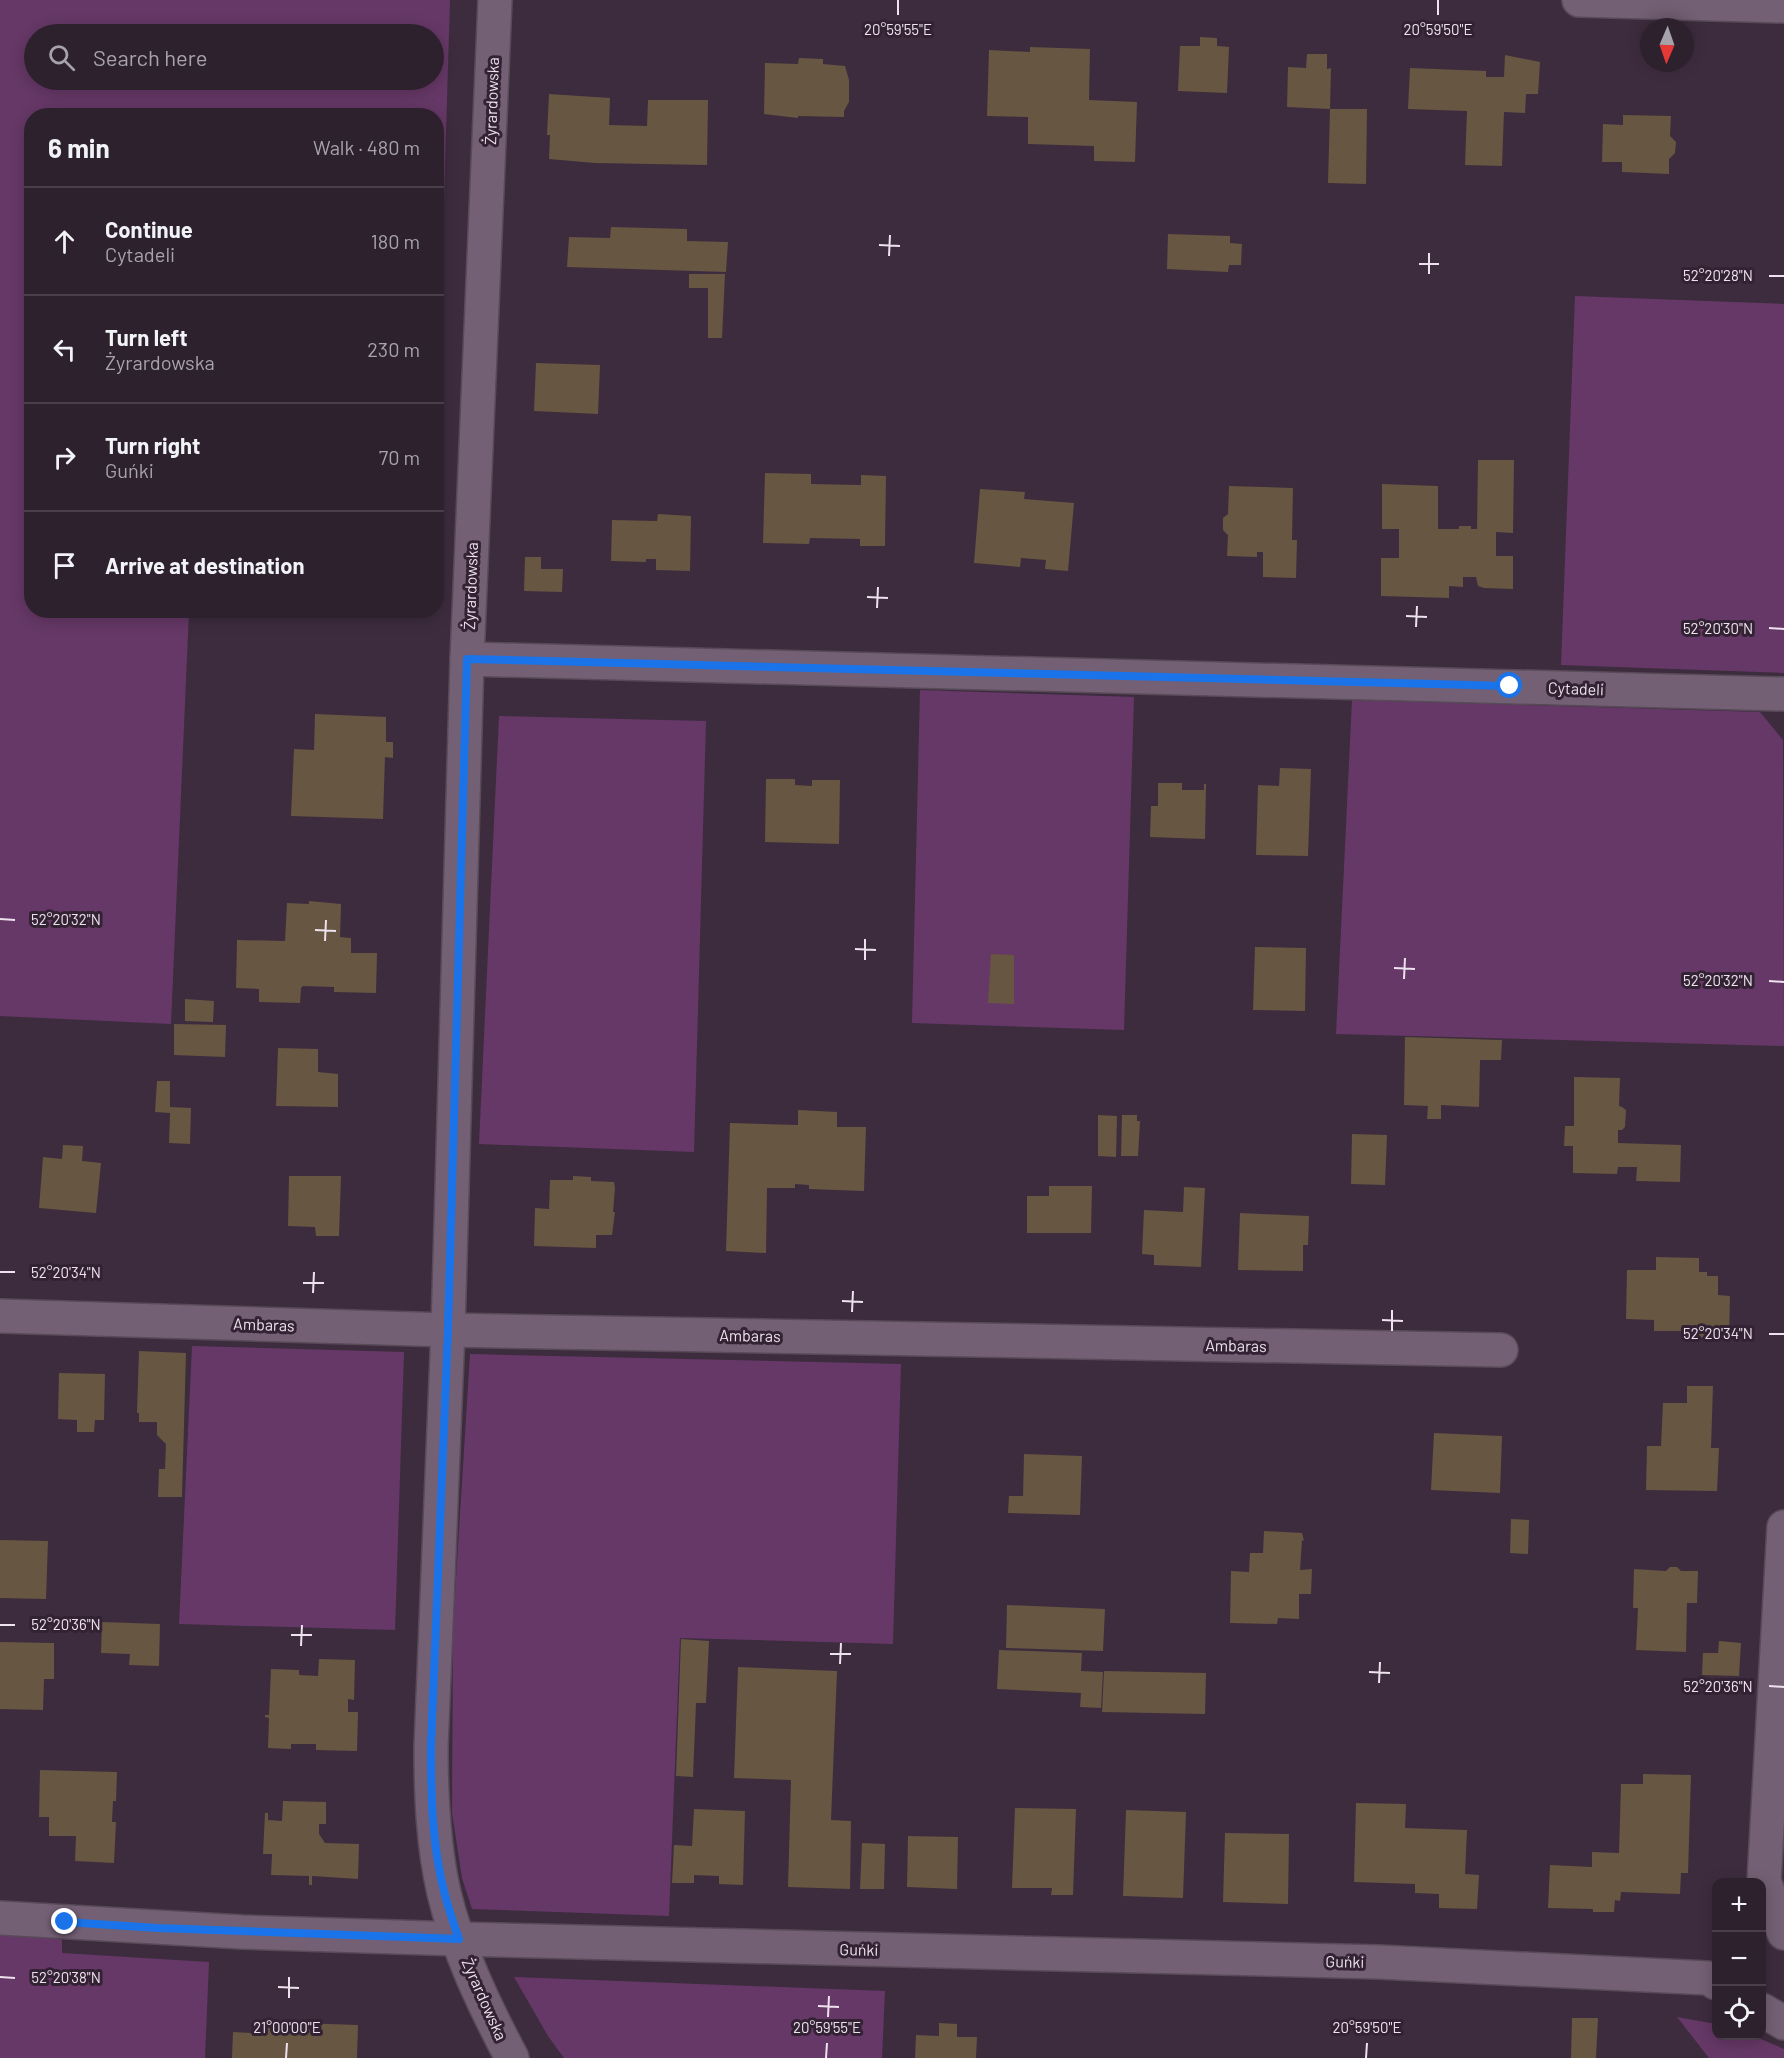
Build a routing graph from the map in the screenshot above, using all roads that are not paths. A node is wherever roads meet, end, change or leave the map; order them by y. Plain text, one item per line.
1 (495, 0) edge
2 (1579, 0) edge
3 (1784, 6) edge
4 (467, 659) junction
5 (1784, 694) edge
6 (0, 1316) edge
7 (448, 1330) junction
8 (1501, 1350) dead end
9 (1784, 1527) edge
10 (0, 1918) edge
11 (1784, 1933) edge
12 (459, 1939) junction
13 (1712, 1980) edge
14 (1766, 2013) edge
15 (1784, 2023) edge
16 (512, 2058) edge

1 - 4 street, Żyrardowska
2 - 3 street
4 - 5 street, Cytadeli
4 - 7 street, Żyrardowska
6 - 7 street, Ambaras
7 - 8 street, Ambaras
7 - 12 street, Żyrardowska
9 - 11 street
10 - 12 street, Guńki
12 - 13 street, Guńki
12 - 16 street, Żyrardowska
14 - 15 street

